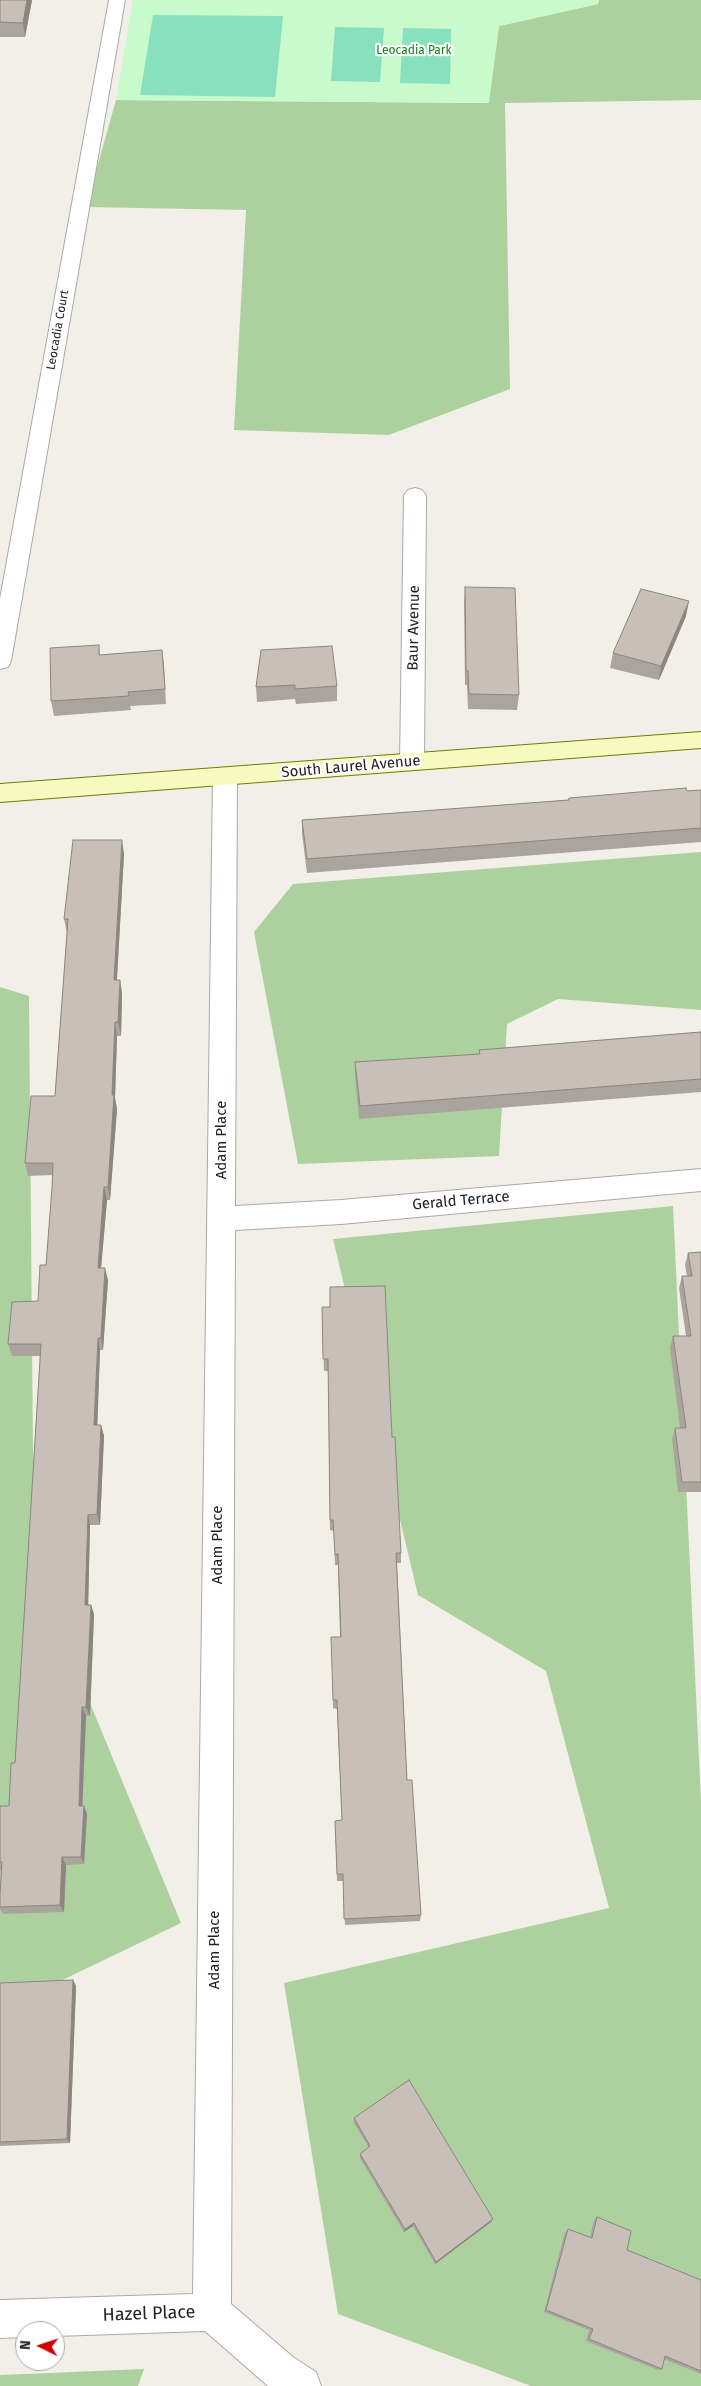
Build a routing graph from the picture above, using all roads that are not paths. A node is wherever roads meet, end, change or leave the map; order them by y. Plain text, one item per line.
1 (116, 0) edge
2 (415, 495) dead end
3 (0, 661) edge
4 (701, 740) edge
5 (412, 762) junction
6 (224, 777) junction
7 (0, 793) edge
8 (701, 1180) edge
9 (221, 1219) junction
10 (212, 2312) junction
11 (0, 2319) edge
12 (302, 2386) edge

1 - 3 street, Leocadia Court
2 - 5 street, Baur Avenue
4 - 5 street, South Laurel Avenue
5 - 6 street, South Laurel Avenue
6 - 7 street, South Laurel Avenue
6 - 9 street, Adam Place
8 - 9 street, Gerald Terrace
9 - 10 street, Adam Place
10 - 11 street, Hazel Place
10 - 12 street, Hazel Place

